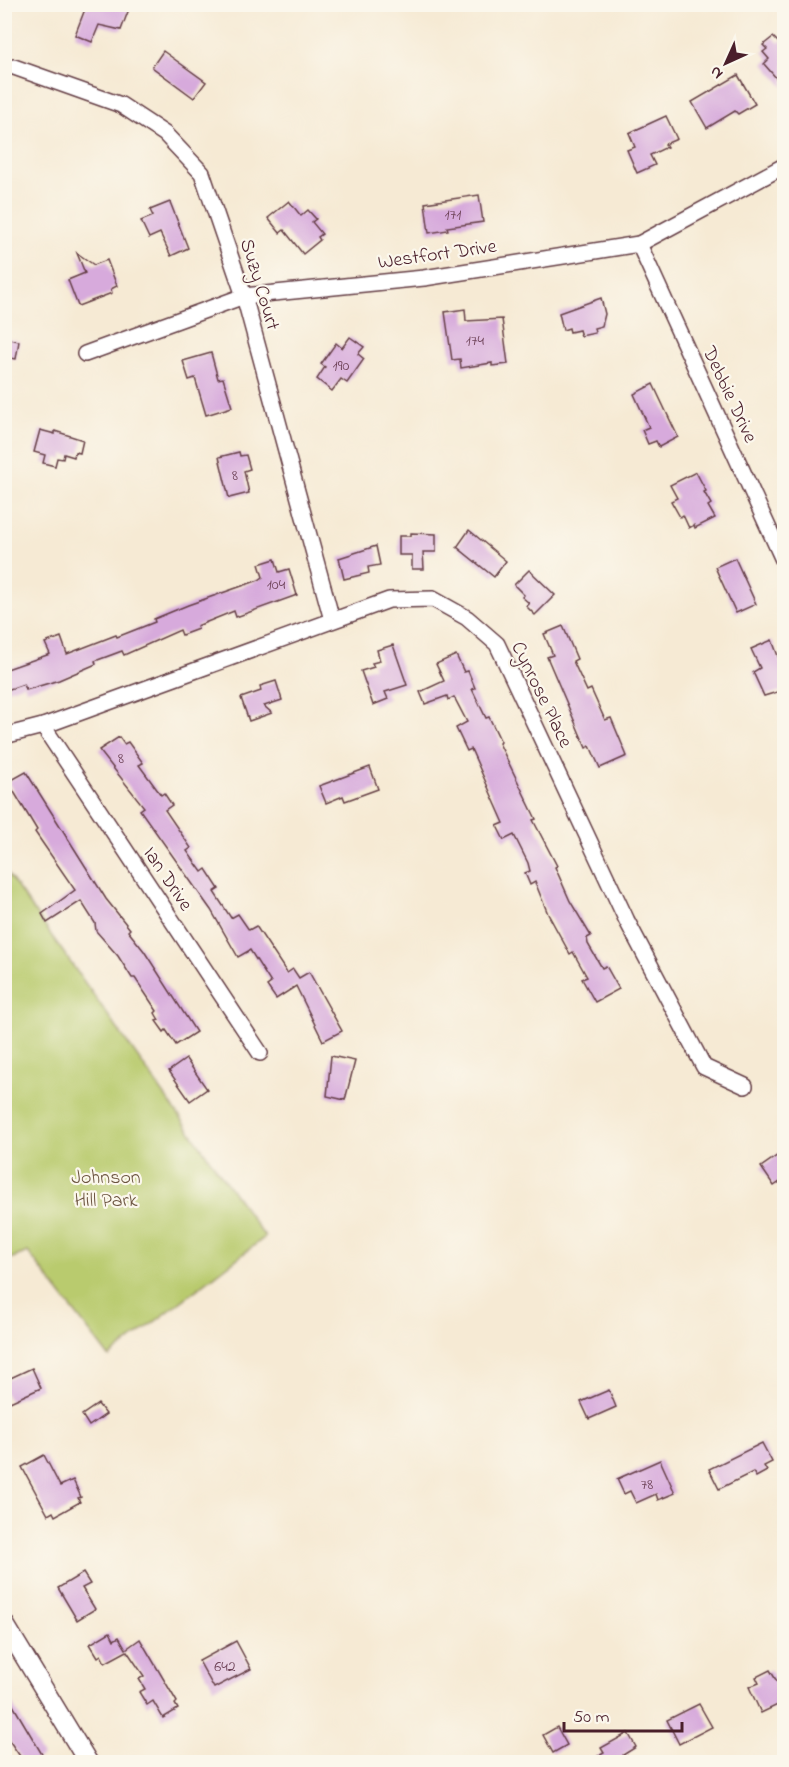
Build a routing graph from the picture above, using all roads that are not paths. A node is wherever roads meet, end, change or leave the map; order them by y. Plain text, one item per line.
1 (14, 68) dead end
2 (784, 166) edge
3 (639, 244) junction
4 (244, 296) junction
5 (85, 354) dead end
6 (784, 562) edge
7 (332, 620) junction
8 (43, 726) junction
9 (4, 736) edge
10 (260, 1053) dead end
11 (745, 1086) dead end
12 (4, 1623) edge
13 (88, 1762) edge

1 - 4 street, Suzy Court
2 - 3 street, Westfort Drive
3 - 4 street, Westfort Drive
3 - 6 street, Debbie Drive
4 - 5 street, Westfort Drive
4 - 7 street, Suzy Court
7 - 8 street, Cynrose Place
7 - 11 street, Cynrose Place
8 - 9 street, Cynrose Place
8 - 10 street, Ian Drive
12 - 13 street

